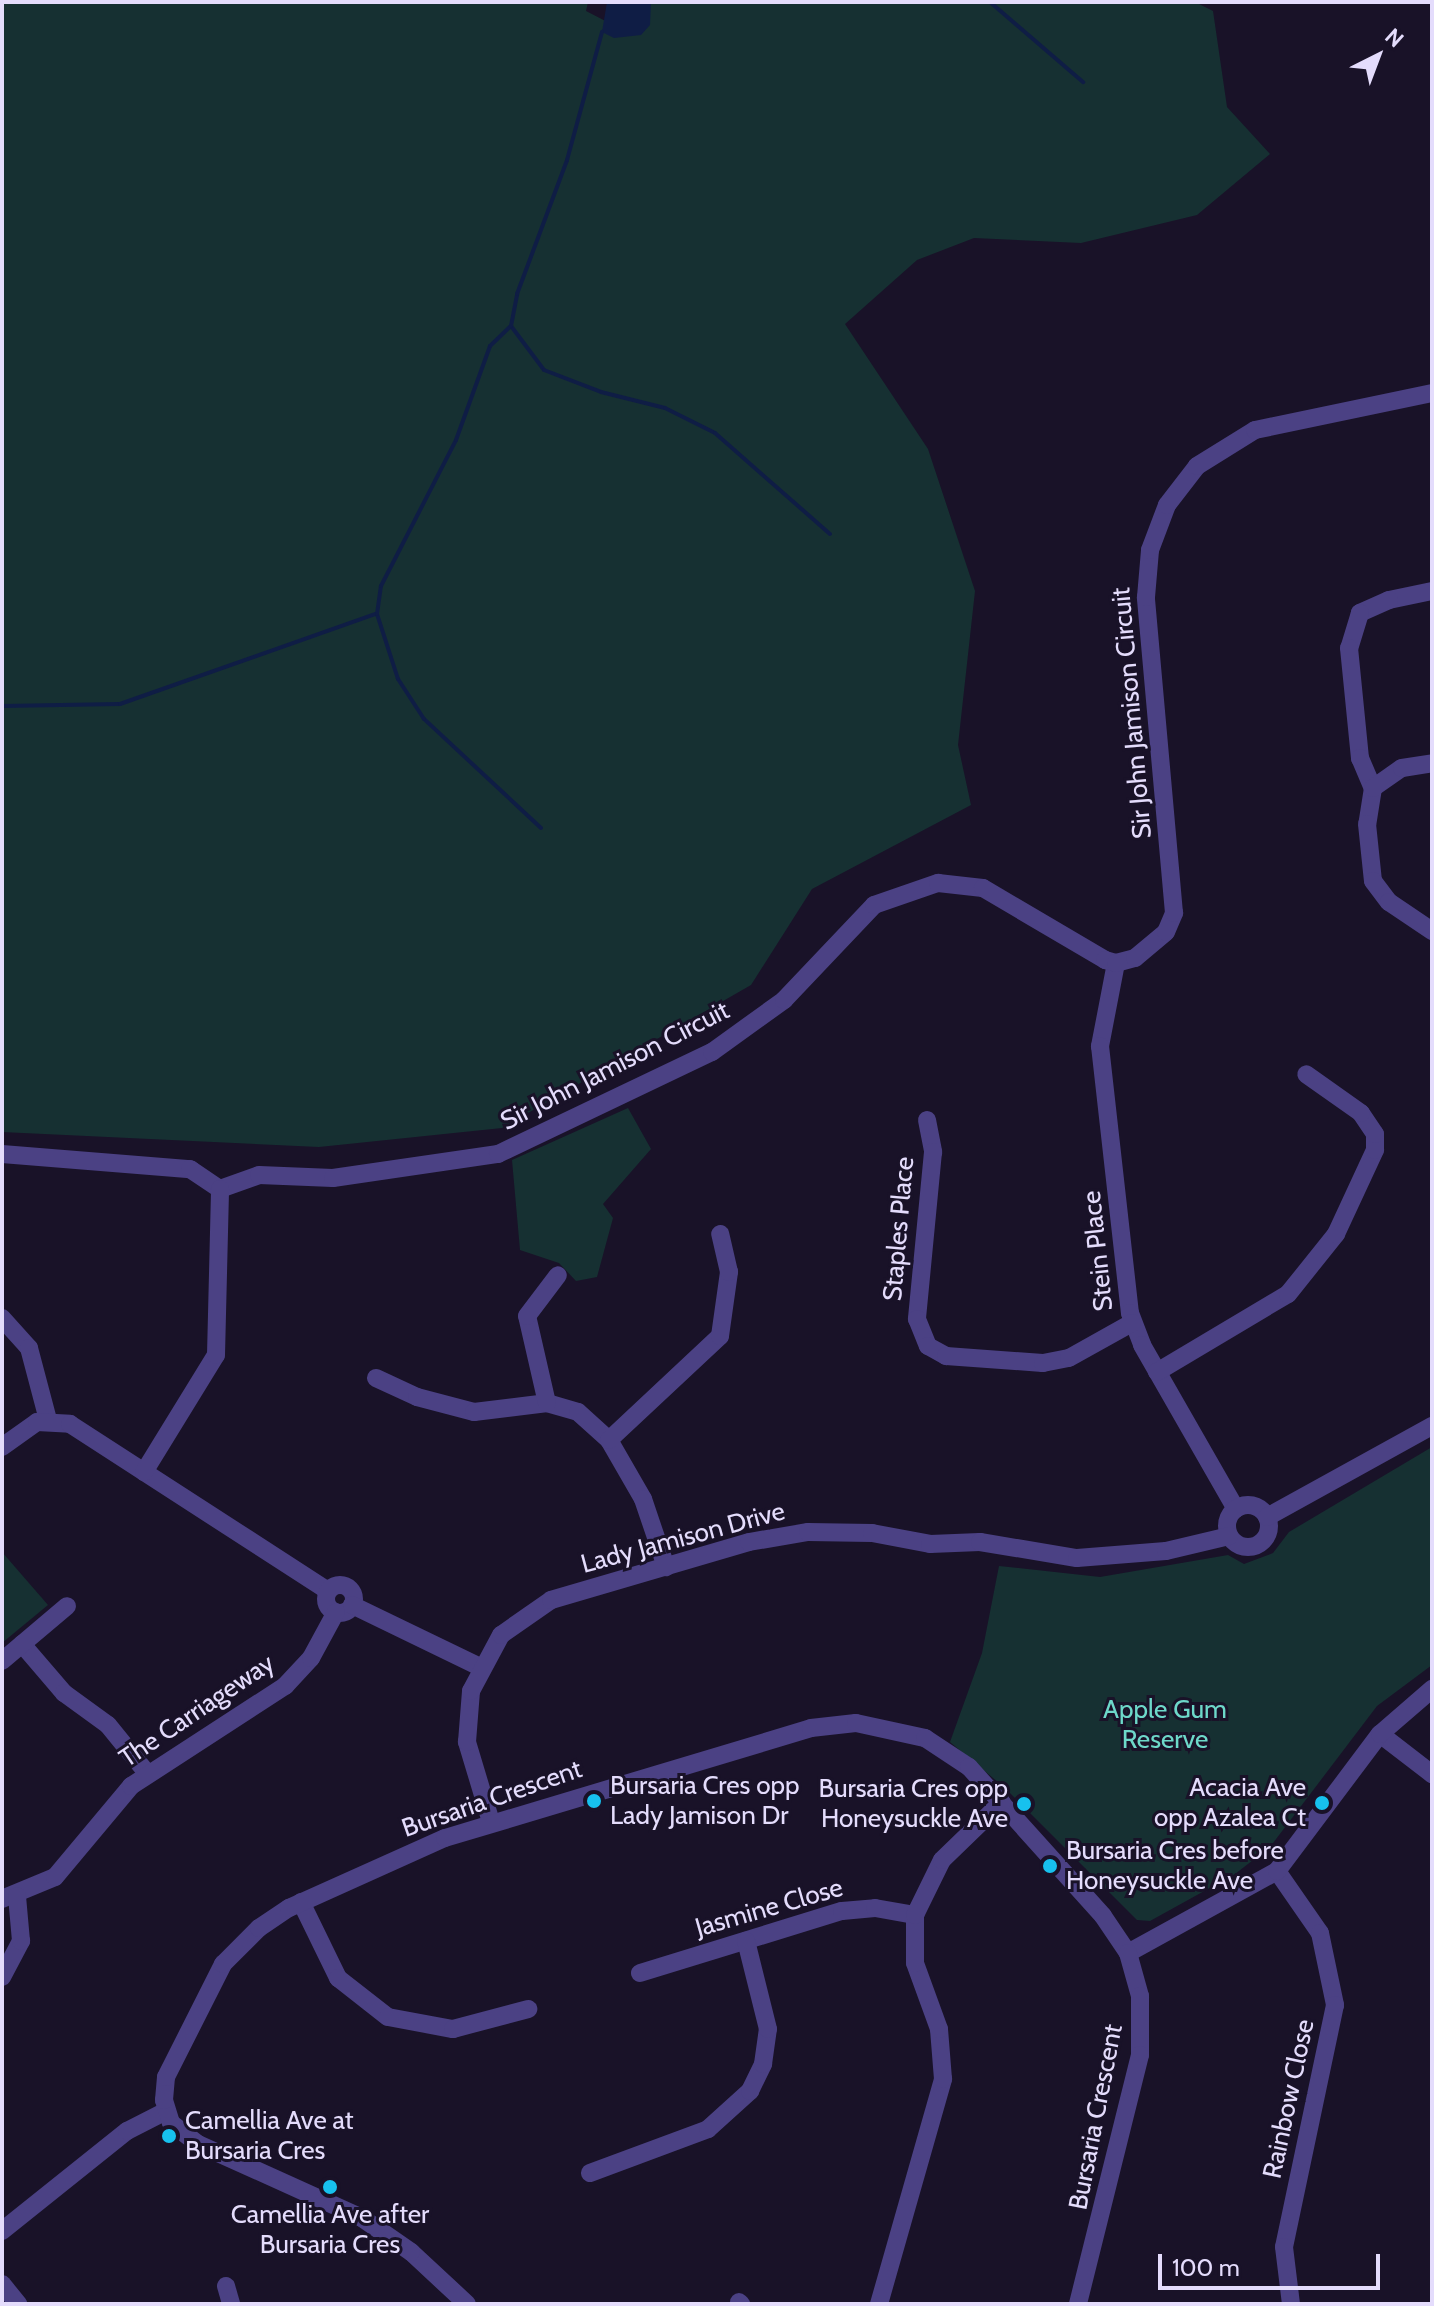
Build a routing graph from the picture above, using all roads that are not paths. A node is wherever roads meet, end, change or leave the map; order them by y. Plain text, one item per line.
1 (1432, 393) edge
2 (1432, 591) edge
3 (1432, 763) edge
4 (1373, 788) junction
5 (1432, 931) edge
6 (1116, 963) junction
7 (1306, 1074) dead end
8 (927, 1120) dead end
9 (2, 1154) edge
10 (220, 1189) junction
11 (720, 1234) dead end
12 (558, 1275) dead end
13 (2, 1318) edge
14 (1132, 1323) junction
15 (1157, 1372) junction
16 (376, 1378) dead end
17 (547, 1403) junction
18 (48, 1420) junction
19 (1432, 1426) edge
20 (609, 1440) junction
21 (2, 1447) edge
22 (144, 1472) junction
23 (1236, 1509) junction
24 (1267, 1517) junction
25 (1229, 1536) junction
26 (666, 1567) junction
27 (67, 1606) dead end
28 (344, 1608) junction
29 (22, 1644) junction
30 (2, 1661) edge
31 (480, 1667) junction
32 (1432, 1689) edge
33 (1380, 1734) junction
34 (147, 1773) junction
35 (1432, 1774) edge
36 (1002, 1802) junction
37 (491, 1822) junction
38 (1277, 1871) junction
39 (10, 1897) edge
40 (301, 1902) junction
41 (915, 1915) junction
42 (746, 1941) junction
43 (1128, 1953) junction
44 (640, 1973) dead end
45 (2, 1977) edge
46 (528, 2009) dead end
47 (166, 2111) junction
48 (590, 2173) dead end
49 (2, 2231) edge
50 (2, 2284) edge
51 (18, 2304) edge
52 (467, 2304) edge
53 (879, 2304) edge
54 (1078, 2304) edge
55 (1291, 2304) edge

1 - 6 street, Sir John Jamison Circuit
2 - 4 street
3 - 4 street
4 - 5 street
6 - 10 street, Sir John Jamison Circuit
6 - 14 street, Stein Place
7 - 15 street
8 - 14 street, Staples Place
9 - 10 street
10 - 22 street
11 - 20 street
12 - 17 street
13 - 18 street
14 - 15 street, Stein Place
15 - 23 street, Stein Place
16 - 17 street
17 - 20 street
18 - 21 street
18 - 22 street
19 - 24 street
20 - 26 street
22 - 28 street
23 - 24 street
23 - 25 street
24 - 25 street
25 - 26 street, Lady Jamison Drive
26 - 31 street, Lady Jamison Drive
27 - 29 street
28 - 31 street
28 - 34 street, The Carriageway
29 - 30 street
29 - 34 street
31 - 37 street, Lady Jamison Drive
32 - 33 street
33 - 35 street
33 - 38 street
34 - 39 street, The Carriageway
36 - 37 street, Bursaria Crescent
36 - 41 street
36 - 43 street, Bursaria Crescent
37 - 40 street, Bursaria Crescent
38 - 43 street
38 - 55 street, Rainbow Close
39 - 45 street
40 - 46 street
40 - 47 street, Bursaria Crescent
41 - 42 street, Jasmine Close
41 - 53 street
42 - 44 street, Jasmine Close
42 - 48 street
43 - 54 street, Bursaria Crescent
47 - 49 street
47 - 52 street
50 - 51 street

